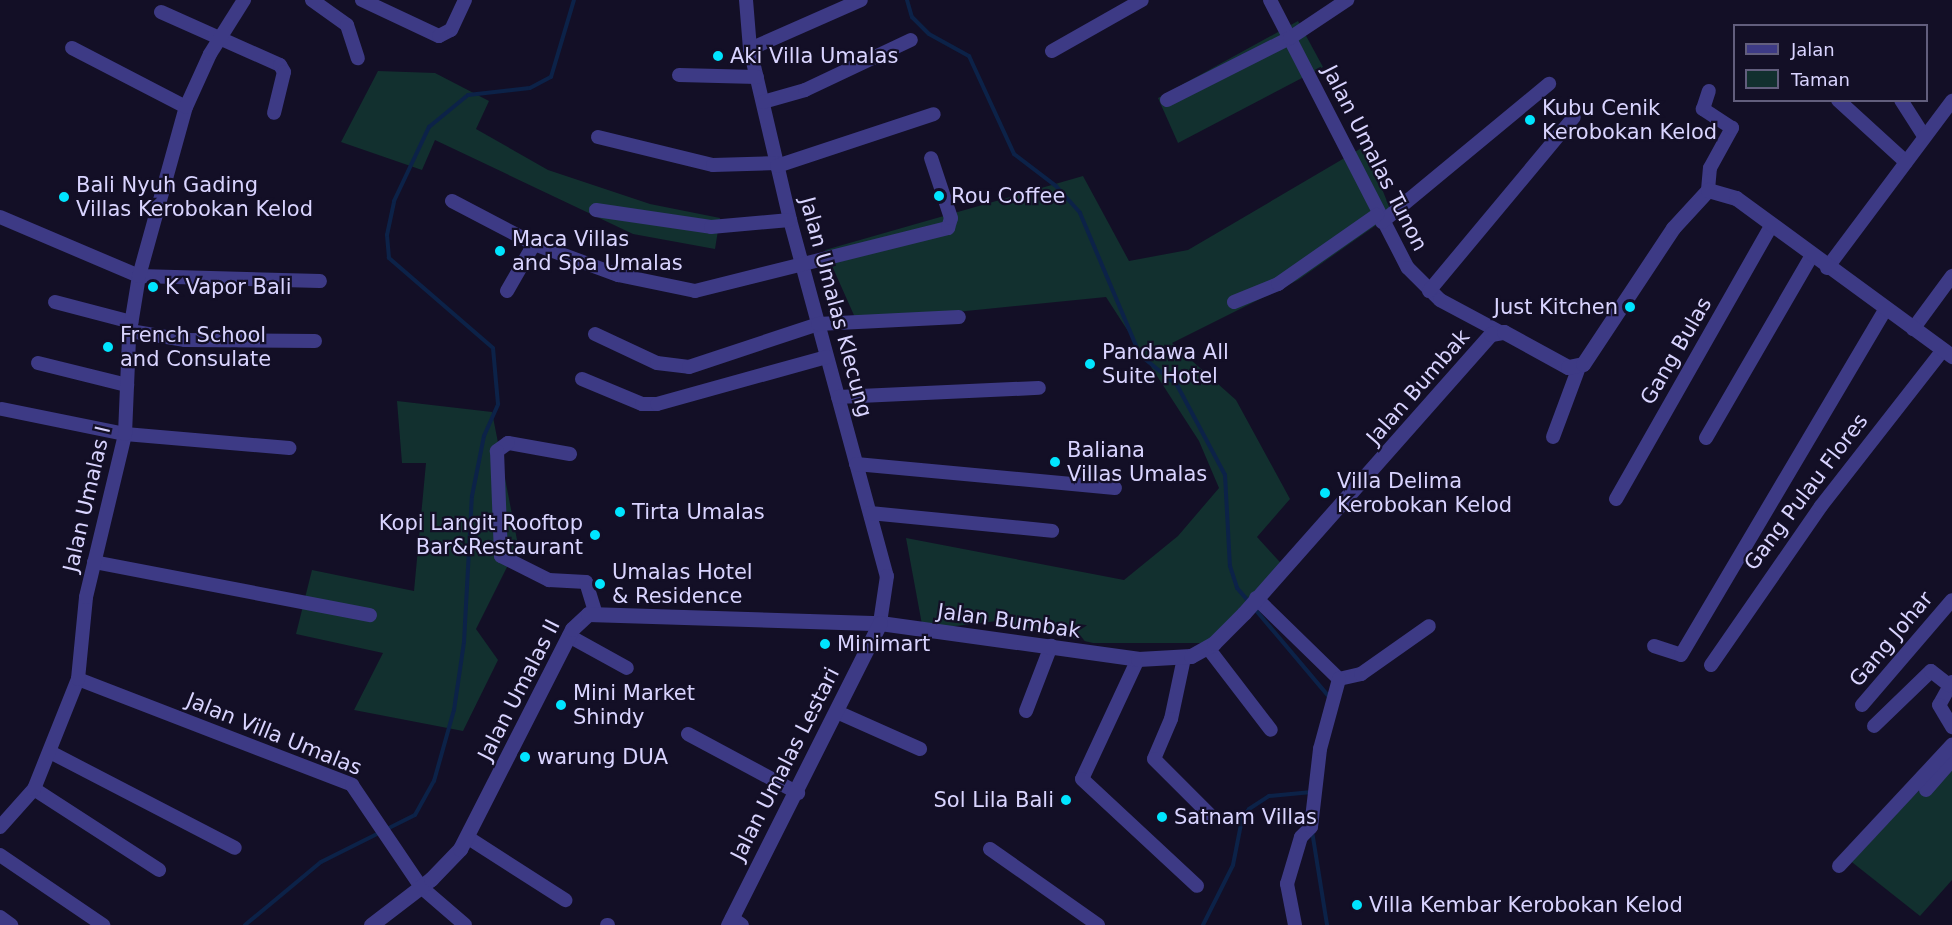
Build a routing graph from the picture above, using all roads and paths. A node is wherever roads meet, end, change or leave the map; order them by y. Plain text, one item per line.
1 (244, 0) edge
2 (312, 0) edge
3 (362, 0) edge
4 (465, 0) edge
5 (747, 0) edge
6 (861, 0) edge
7 (1142, 0) edge
8 (1270, 0) edge
9 (1347, 0) edge
10 (161, 12) dead end
11 (1290, 38) junction
12 (910, 40) dead end
13 (218, 41) junction
14 (72, 48) dead end
15 (750, 49) junction
16 (1052, 51) dead end
17 (358, 58) dead end
18 (679, 75) dead end
19 (757, 77) junction
20 (1549, 84) dead end
21 (1709, 92) dead end
22 (1167, 100) dead end
23 (763, 102) junction
24 (1840, 102) edge
25 (1902, 102) edge
26 (1952, 102) edge
27 (186, 107) junction
28 (274, 113) dead end
29 (934, 114) dead end
30 (1574, 117) dead end
31 (1924, 136) junction
32 (598, 137) dead end
33 (931, 158) dead end
34 (1905, 162) junction
35 (777, 165) junction
36 (1708, 190) junction
37 (452, 201) dead end
38 (596, 210) dead end
39 (0, 216) edge
40 (1380, 218) junction
41 (790, 220) junction
42 (1772, 224) junction
43 (534, 244) junction
44 (1812, 255) junction
45 (802, 264) junction
46 (1827, 268) junction
47 (139, 276) junction
48 (1952, 276) edge
49 (320, 281) dead end
50 (507, 291) dead end
51 (1429, 291) junction
52 (55, 302) dead end
53 (1234, 302) dead end
54 (1886, 308) junction
55 (959, 317) dead end
56 (818, 324) junction
57 (131, 327) junction
58 (1913, 329) junction
59 (1498, 331) junction
60 (595, 334) dead end
61 (315, 341) dead end
62 (1947, 353) edge
63 (827, 357) junction
64 (38, 363) dead end
65 (1579, 367) junction
66 (582, 379) dead end
67 (127, 385) junction
68 (1039, 388) dead end
69 (838, 397) junction
70 (2, 409) dead end
71 (125, 434) junction
72 (1553, 437) dead end
73 (1706, 438) dead end
74 (289, 448) dead end
75 (570, 453) dead end
76 (856, 464) junction
77 (1116, 488) dead end
78 (1616, 499) dead end
79 (870, 513) junction
80 (1052, 531) dead end
81 (94, 562) junction
82 (1256, 598) junction
83 (1952, 600) edge
84 (595, 612) junction
85 (370, 615) dead end
86 (880, 622) junction
87 (1429, 626) dead end
88 (568, 636) junction
89 (1051, 646) junction
90 (1654, 646) dead end
91 (1208, 648) junction
92 (1184, 658) junction
93 (1138, 659) junction
94 (1711, 665) dead end
95 (627, 668) dead end
96 (78, 679) junction
97 (1339, 679) junction
98 (1950, 684) edge
99 (1862, 705) dead end
100 (1026, 711) dead end
101 (837, 712) junction
102 (1874, 726) dead end
103 (1952, 727) edge
104 (1271, 730) dead end
105 (688, 734) dead end
106 (1952, 745) edge
107 (920, 749) dead end
108 (50, 752) junction
109 (1952, 760) edge
110 (34, 789) junction
111 (1926, 790) dead end
112 (798, 793) junction
113 (1209, 814) dead end
114 (0, 827) edge
115 (467, 837) junction
116 (235, 848) dead end
117 (990, 849) dead end
118 (0, 855) edge
119 (1839, 866) dead end
120 (159, 870) dead end
121 (1197, 886) dead end
122 (421, 887) junction
123 (565, 900) dead end
124 (0, 917) edge
125 (734, 923) edge
126 (11, 925) edge
127 (103, 925) edge
128 (371, 925) edge
129 (465, 925) edge
130 (1098, 925) edge
131 (1295, 925) edge

1 - 13 street, Jalan Umalas I
2 - 17 street
3 - 4 street
5 - 15 street, Jalan Umalas Klecung
6 - 15 street
7 - 16 street
8 - 11 street, Jalan Umalas Tunon
9 - 11 street
10 - 13 street
11 - 22 street
11 - 40 street, Jalan Umalas Tunon
12 - 23 street
13 - 27 street, Jalan Umalas I
13 - 28 street
14 - 27 street
15 - 19 street, Jalan Umalas Klecung
18 - 19 street
19 - 23 street, Jalan Umalas Klecung
20 - 40 street
21 - 36 street
23 - 35 street, Jalan Umalas Klecung
24 - 34 street
25 - 31 street
26 - 31 street
27 - 47 street, Jalan Umalas I
29 - 35 street
30 - 51 street
31 - 34 street
32 - 35 street
33 - 45 street
34 - 46 street
35 - 41 street, Jalan Umalas Klecung
36 - 42 street
36 - 65 street
37 - 43 street
38 - 41 street
39 - 47 street
40 - 51 street, Jalan Umalas Tunon
40 - 53 street
41 - 45 street, Jalan Umalas Klecung
42 - 44 street
42 - 78 street, Gang Bulas
43 - 45 street
43 - 50 street
44 - 46 street
44 - 73 street
45 - 56 street, Jalan Umalas Klecung
46 - 54 street
47 - 49 street
47 - 57 street, Jalan Umalas I
48 - 58 street
51 - 59 street, Jalan Umalas Tunon
52 - 57 street
54 - 58 street
54 - 90 street
55 - 56 street
56 - 60 street
56 - 63 street, Jalan Umalas Klecung
57 - 61 street
57 - 67 street, Jalan Umalas I
58 - 62 street
59 - 65 street, Jalan Bumbak
59 - 82 street, Jalan Bumbak
62 - 94 street, Gang Pulau Flores
63 - 66 street
63 - 69 street, Jalan Umalas Klecung
64 - 67 street
65 - 72 street
67 - 71 street, Jalan Umalas I
68 - 69 street
69 - 76 street, Jalan Umalas Klecung
70 - 71 street
71 - 74 street
71 - 81 street, Jalan Umalas I
75 - 84 street
76 - 77 street
76 - 79 street, Jalan Umalas Klecung
79 - 80 street
79 - 86 street, Jalan Umalas Klecung
81 - 85 street
81 - 96 street, Jalan Umalas I
82 - 91 street, Jalan Bumbak
82 - 97 street
83 - 99 street, Gang Johar
84 - 86 street
84 - 88 street, Jalan Umalas II
86 - 89 street, Jalan Bumbak
86 - 101 street, Jalan Umalas Lestari
87 - 97 street
88 - 95 street
88 - 115 street, Jalan Umalas II
89 - 93 street, Jalan Bumbak
89 - 100 street
91 - 92 street, Jalan Bumbak
91 - 104 street
92 - 93 street, Jalan Bumbak
92 - 113 street
93 - 121 street
96 - 108 street, Jalan Umalas I
96 - 122 street, Jalan Villa Umalas
97 - 131 street
98 - 102 street
98 - 103 street
101 - 107 street
101 - 112 street, Jalan Umalas Lestari
105 - 112 street
106 - 119 street
108 - 110 street, Jalan Umalas I
108 - 116 street
109 - 111 street
110 - 114 street, Jalan Umalas I
110 - 120 street
112 - 125 street, Jalan Umalas Lestari
115 - 122 street, Jalan Umalas II
115 - 123 street
117 - 130 street
118 - 127 street
122 - 128 street, Jalan Umalas II
122 - 129 street, Jalan Villa Umalas
124 - 126 street

